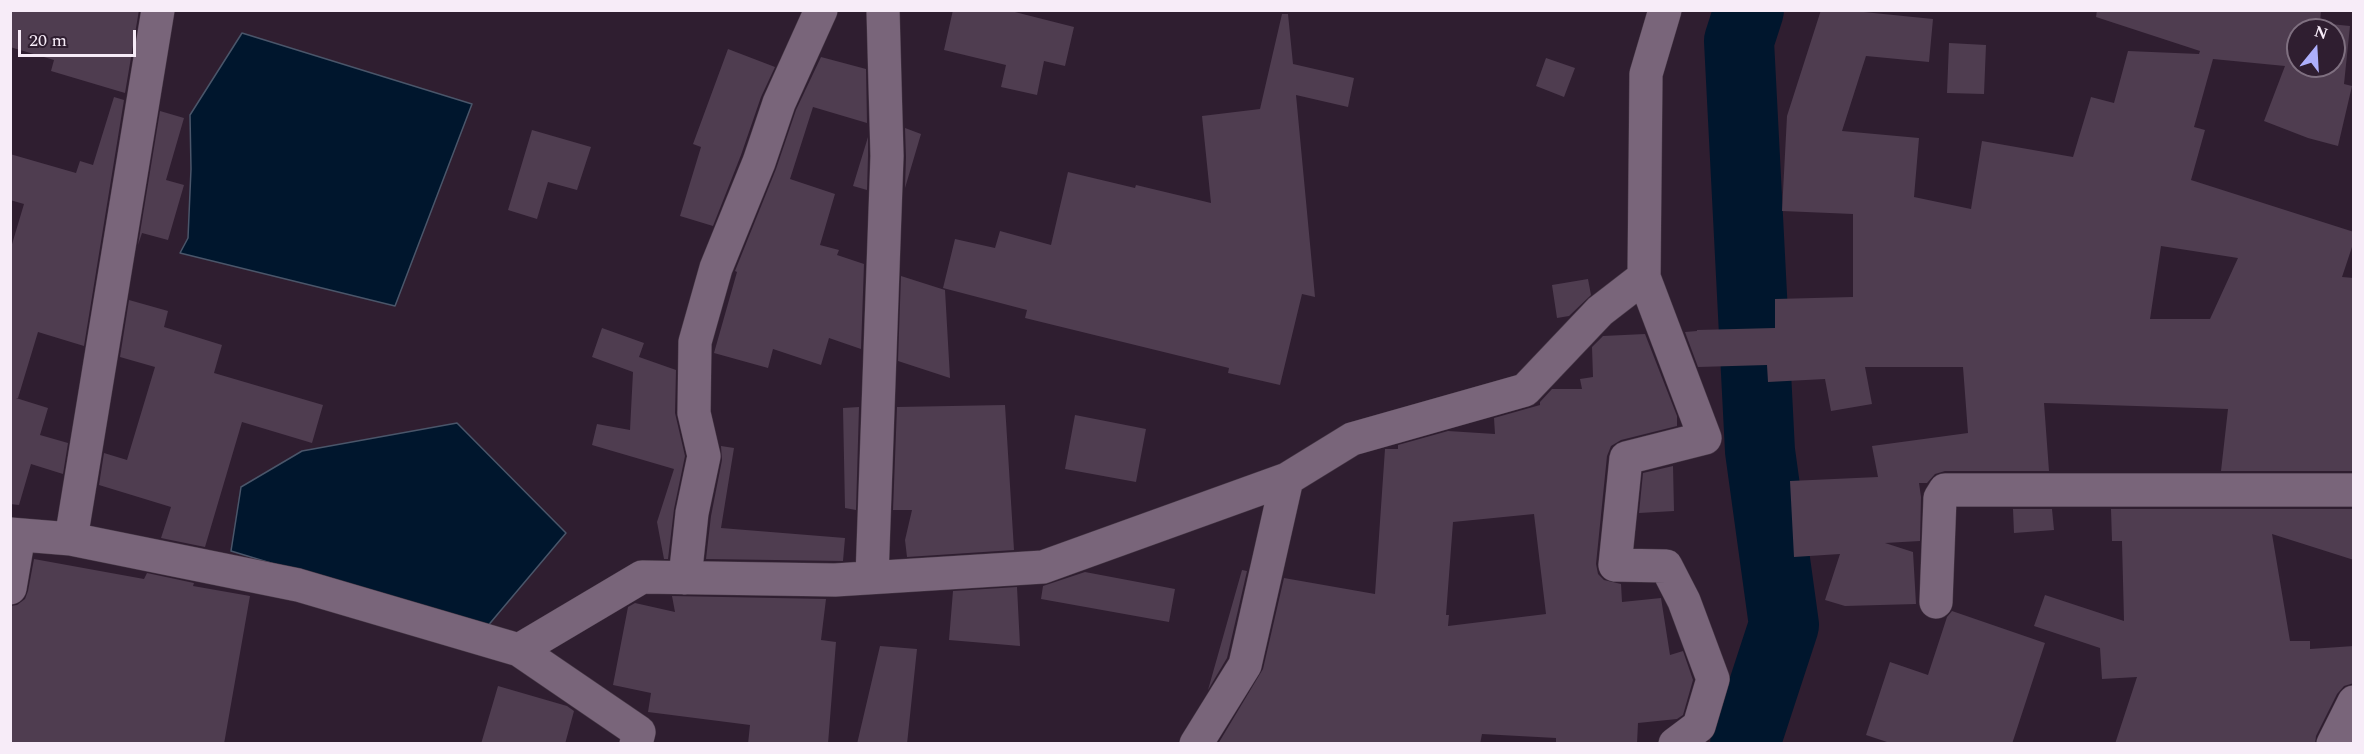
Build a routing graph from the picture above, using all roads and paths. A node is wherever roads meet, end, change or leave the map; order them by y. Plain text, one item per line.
1 (158, 10) edge
2 (821, 10) edge
3 (883, 10) edge
4 (1665, 10) edge
5 (1644, 277) junction
6 (1287, 480) junction
7 (2354, 490) edge
8 (15, 534) edge
9 (71, 539) junction
10 (685, 578) junction
11 (873, 578) junction
12 (10, 588) edge
13 (1936, 602) dead end
14 (519, 650) junction
15 (2354, 702) edge
16 (636, 744) edge
17 (1196, 744) edge
18 (1675, 744) edge
19 (2333, 744) edge

1 - 9 street
2 - 10 street
3 - 11 street
4 - 5 street
5 - 6 street
5 - 18 street
6 - 11 street
6 - 17 street
7 - 13 street
8 - 9 street
8 - 12 street
9 - 14 street
10 - 11 street
10 - 14 street
14 - 16 street
15 - 19 street

